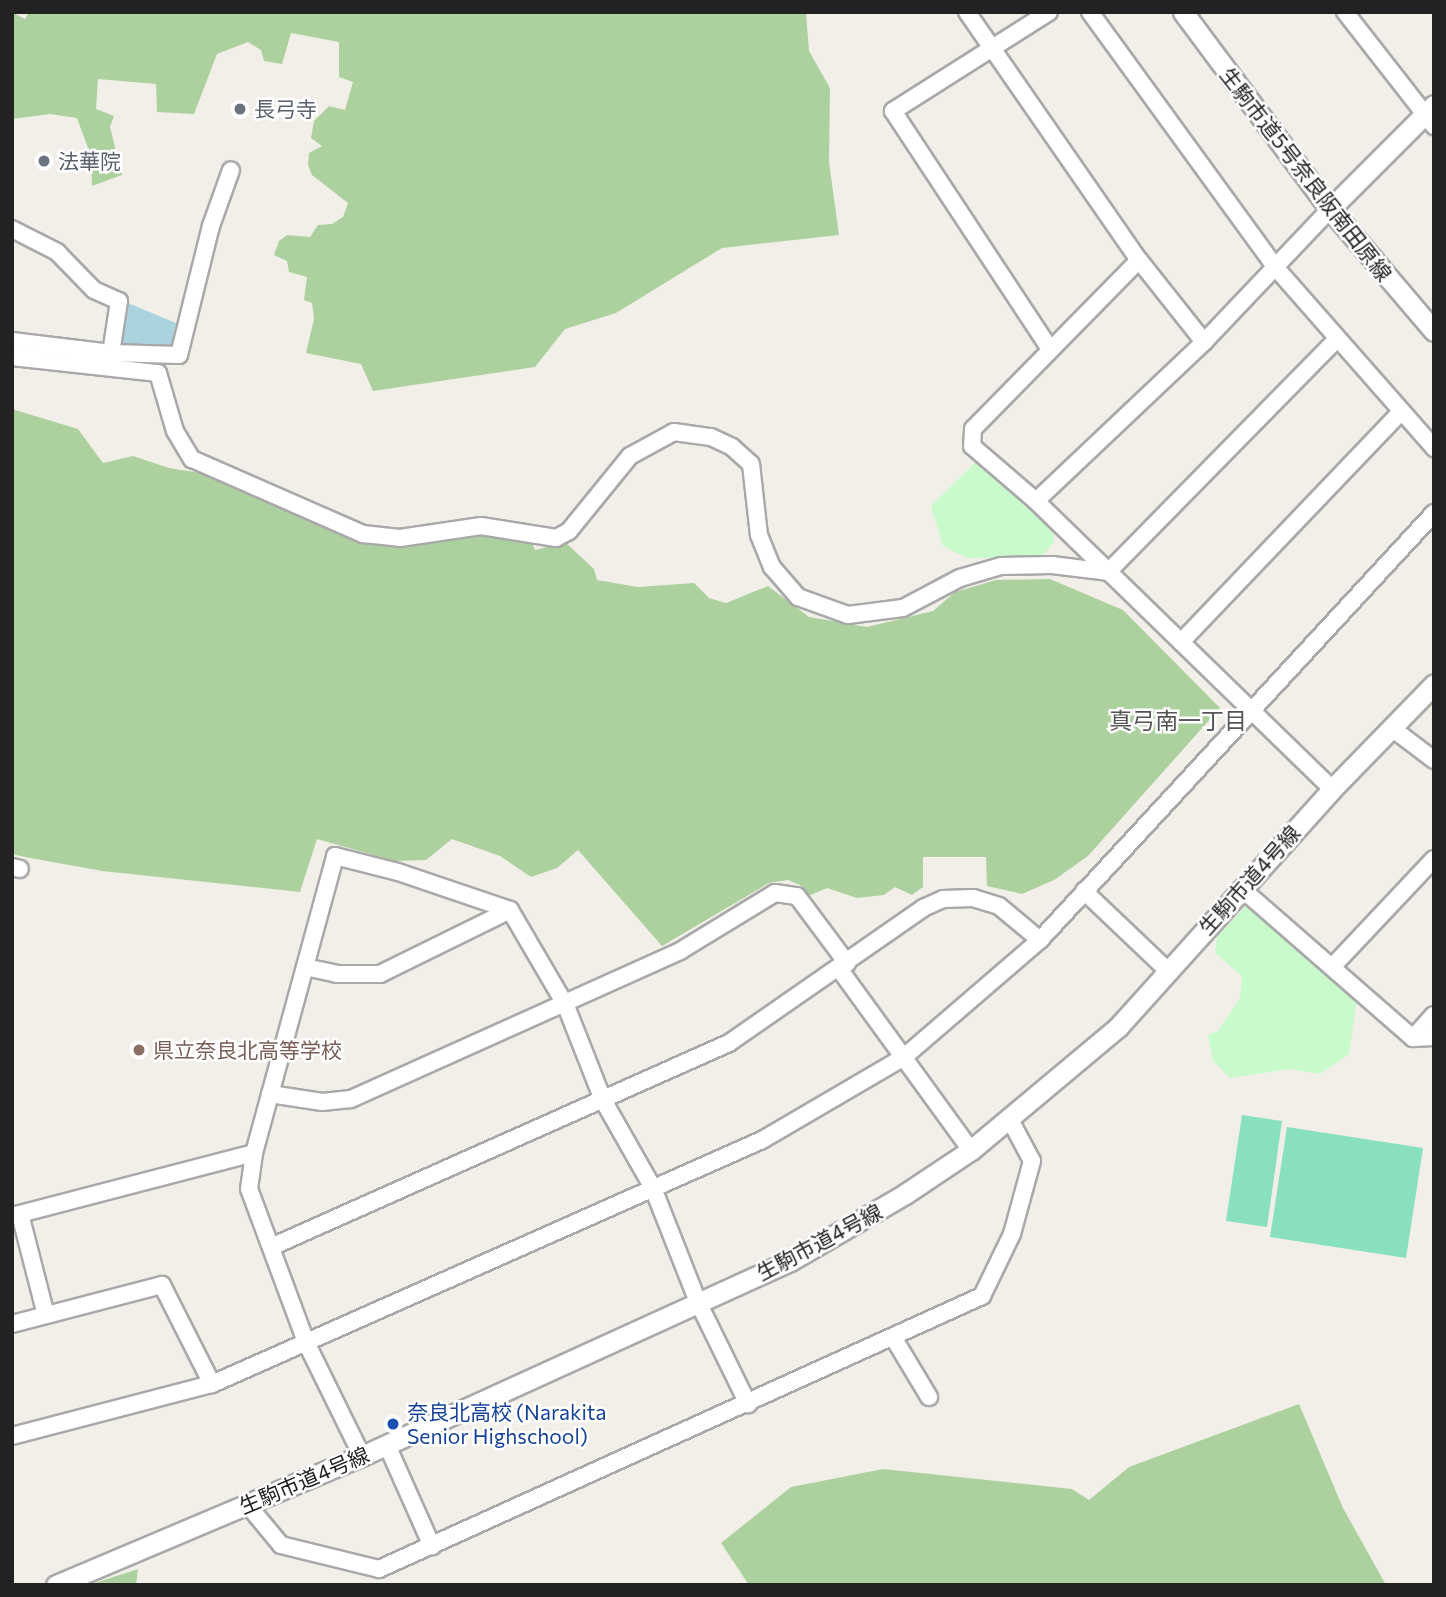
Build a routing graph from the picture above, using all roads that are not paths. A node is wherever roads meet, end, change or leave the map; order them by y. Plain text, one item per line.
1 (967, 12) edge
2 (1049, 12) edge
3 (1090, 12) edge
4 (1183, 12) edge
5 (1348, 14) edge
6 (993, 51) junction
7 (1431, 115) edge
8 (231, 170) dead end
9 (1330, 209) junction
10 (12, 229) edge
11 (1139, 260) junction
12 (1276, 268) junction
13 (1434, 331) edge
14 (1337, 339) junction
15 (12, 341) edge
16 (1204, 342) junction
17 (1050, 349) junction
18 (111, 353) junction
19 (12, 357) edge
20 (1399, 413) junction
21 (1434, 448) edge
22 (1036, 501) junction
23 (1434, 513) edge
24 (1108, 572) junction
25 (1181, 642) junction
26 (1434, 684) edge
27 (1252, 711) junction
28 (1393, 729) junction
29 (1434, 760) edge
30 (1332, 789) junction
31 (1434, 859) edge
32 (1242, 889) junction
33 (1084, 891) junction
34 (510, 910) junction
35 (1040, 940) junction
36 (1333, 965) junction
37 (304, 967) junction
38 (843, 967) junction
39 (1167, 970) junction
40 (566, 1006) junction
41 (1434, 1016) edge
42 (1434, 1037) edge
43 (1413, 1038) junction
44 (904, 1057) junction
45 (270, 1094) junction
46 (603, 1100) junction
47 (1009, 1118) junction
48 (971, 1150) junction
49 (254, 1153) junction
50 (653, 1188) junction
51 (16, 1215) edge
52 (271, 1247) junction
53 (698, 1303) junction
54 (46, 1315) junction
55 (12, 1324) edge
56 (893, 1337) junction
57 (306, 1342) junction
58 (212, 1384) junction
59 (929, 1397) dead end
60 (748, 1405) junction
61 (12, 1436) edge
62 (387, 1445) junction
63 (362, 1456) junction
64 (247, 1504) junction
65 (432, 1546) junction
66 (56, 1585) edge

1 - 6 street
2 - 6 street
3 - 12 street
4 - 9 street, 生駒市道5号奈良阪南田原線
5 - 7 street
6 - 11 street
6 - 17 street
7 - 9 street
8 - 18 street
9 - 12 street
9 - 13 street, 生駒市道5号奈良阪南田原線
10 - 18 street
11 - 16 street
11 - 17 street
12 - 14 street
12 - 16 street
14 - 20 street
14 - 24 street
15 - 18 street
16 - 22 street
17 - 22 street
19 - 24 street
20 - 21 street
20 - 25 street
22 - 24 street
23 - 27 street
24 - 25 street
25 - 27 street
26 - 28 street, 生駒市道4号線
27 - 30 street
27 - 33 street
28 - 29 street
28 - 30 street, 生駒市道4号線
30 - 32 street, 生駒市道4号線
31 - 36 street
32 - 36 street
32 - 39 street, 生駒市道4号線
33 - 35 street
33 - 39 street
34 - 37 street
34 - 37 street
34 - 40 street
35 - 38 street
35 - 44 street
36 - 43 street
37 - 45 street
38 - 40 street
38 - 44 street
38 - 46 street
39 - 47 street, 生駒市道4号線
40 - 45 street
40 - 46 street
41 - 43 street
42 - 43 street
44 - 48 street
44 - 50 street
45 - 49 street
46 - 50 street
46 - 52 street
47 - 48 street, 生駒市道4号線
47 - 56 street
48 - 53 street, 生駒市道4号線
49 - 51 street
49 - 52 street
50 - 53 street
50 - 57 street
51 - 54 street
52 - 57 street
53 - 60 street
53 - 62 street, 生駒市道4号線
54 - 55 street
54 - 58 street
56 - 59 street
56 - 60 street
57 - 58 street
57 - 63 street
58 - 61 street
60 - 65 street
62 - 63 street, 生駒市道4号線
62 - 65 street
63 - 64 street, 生駒市道4号線
64 - 65 street
64 - 66 street, 生駒市道4号線

